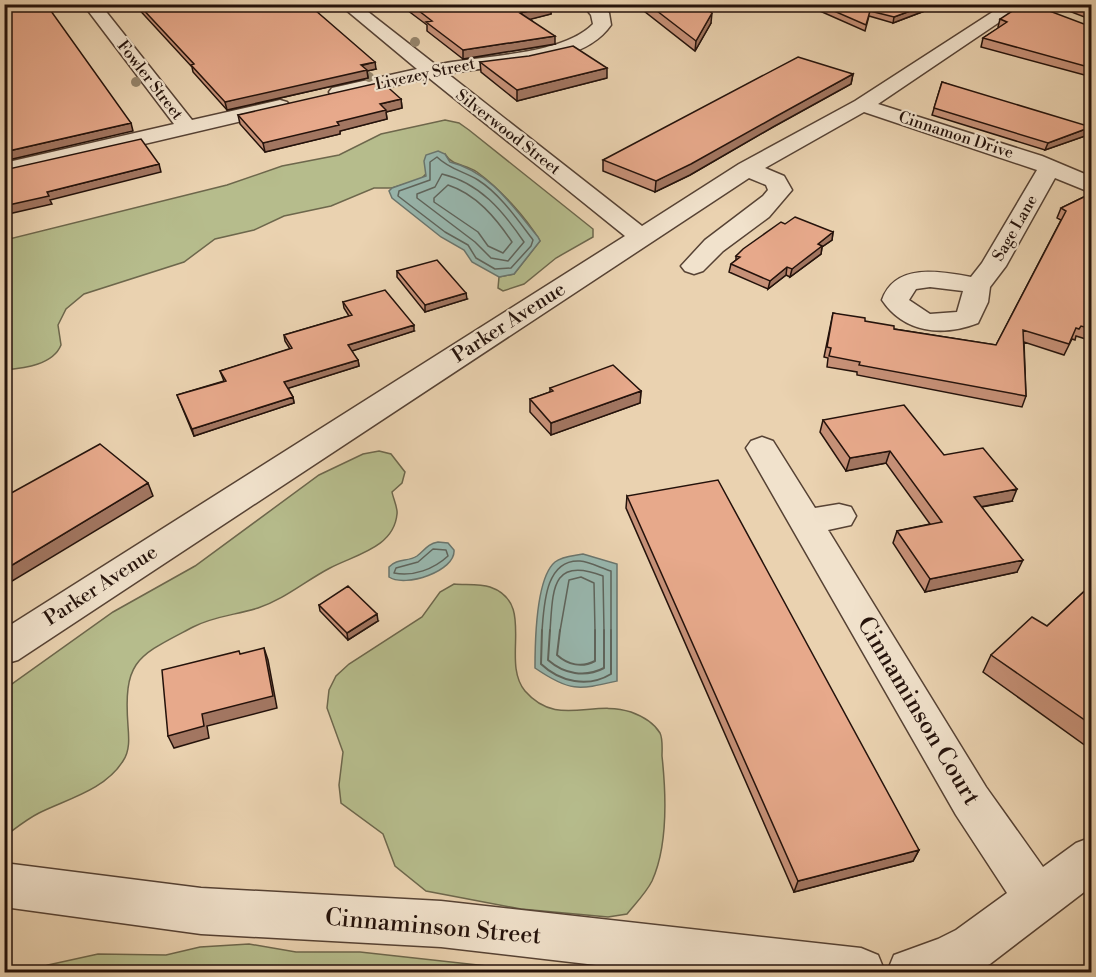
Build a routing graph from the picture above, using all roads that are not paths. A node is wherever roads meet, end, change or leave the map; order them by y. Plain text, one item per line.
1 (91, 4) edge
2 (347, 4) edge
3 (590, 4) edge
4 (1028, 6) edge
5 (431, 71) junction
6 (322, 96) edge
7 (299, 102) edge
8 (862, 105) junction
9 (187, 128) junction
10 (1050, 167) junction
11 (747, 169) junction
12 (4, 170) edge
13 (1092, 186) edge
14 (641, 237) junction
15 (694, 266) dead end
16 (977, 286) dead end
17 (762, 448) dead end
18 (4, 649) edge
19 (1092, 858) edge
20 (4, 885) edge
21 (1036, 897) junction
22 (861, 972) edge
23 (910, 972) edge

1 - 9 street, Fowler Street
2 - 5 street, Silverwood Street
3 - 5 street, Livezey Street
4 - 8 street, Parker Avenue
5 - 6 street, Livezey Street
5 - 14 street, Silverwood Street
7 - 9 street
8 - 10 street, Cinnamon Drive
8 - 11 street, Parker Avenue
9 - 12 street
10 - 13 street, Cinnamon Drive
10 - 16 street, Sage Lane
11 - 14 street, Parker Avenue
11 - 15 street
14 - 18 street, Parker Avenue
17 - 21 street, Cinnaminson Court
19 - 21 street
20 - 22 street, Cinnaminson Street
21 - 23 street

